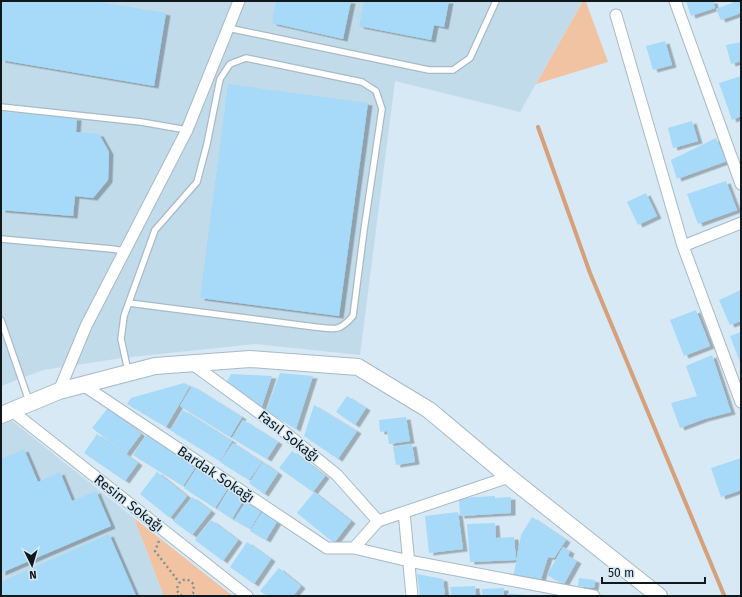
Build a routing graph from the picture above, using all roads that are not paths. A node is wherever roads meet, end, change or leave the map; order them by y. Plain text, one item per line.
1 (239, 1) edge
2 (496, 1) edge
3 (675, 1) edge
4 (616, 15) dead end
5 (228, 28) junction
6 (1, 107) edge
7 (187, 130) junction
8 (741, 184) edge
9 (741, 223) edge
10 (1, 238) edge
11 (683, 246) junction
12 (124, 251) junction
13 (129, 303) junction
14 (1, 320) edge
15 (190, 363) junction
16 (129, 373) junction
17 (83, 385) junction
18 (59, 391) junction
19 (741, 402) edge
20 (29, 404) junction
21 (6, 413) edge
22 (509, 477) junction
23 (404, 512) junction
24 (378, 521) junction
25 (354, 548) junction
26 (409, 561) junction
27 (247, 596) edge
28 (412, 596) edge
29 (594, 596) edge
30 (659, 596) edge

1 - 5 street
2 - 5 lane
3 - 8 street
4 - 11 street
5 - 7 street
6 - 7 lane
7 - 12 street
9 - 11 street
10 - 12 lane
11 - 19 street
12 - 18 street
13 - 13 lane
13 - 16 lane
14 - 20 lane
15 - 16 main road
15 - 22 main road
15 - 24 street, Fasıl Sokağı
16 - 17 main road
17 - 18 main road
17 - 25 street, Bardak Sokağı
18 - 20 main road
20 - 21 main road
21 - 27 street, Resim Sokağı
22 - 23 street
22 - 30 main road
23 - 24 street
23 - 26 street
24 - 25 street
25 - 26 street, Bardak Sokağı
26 - 28 street
26 - 29 street, Bardak Sokağı

